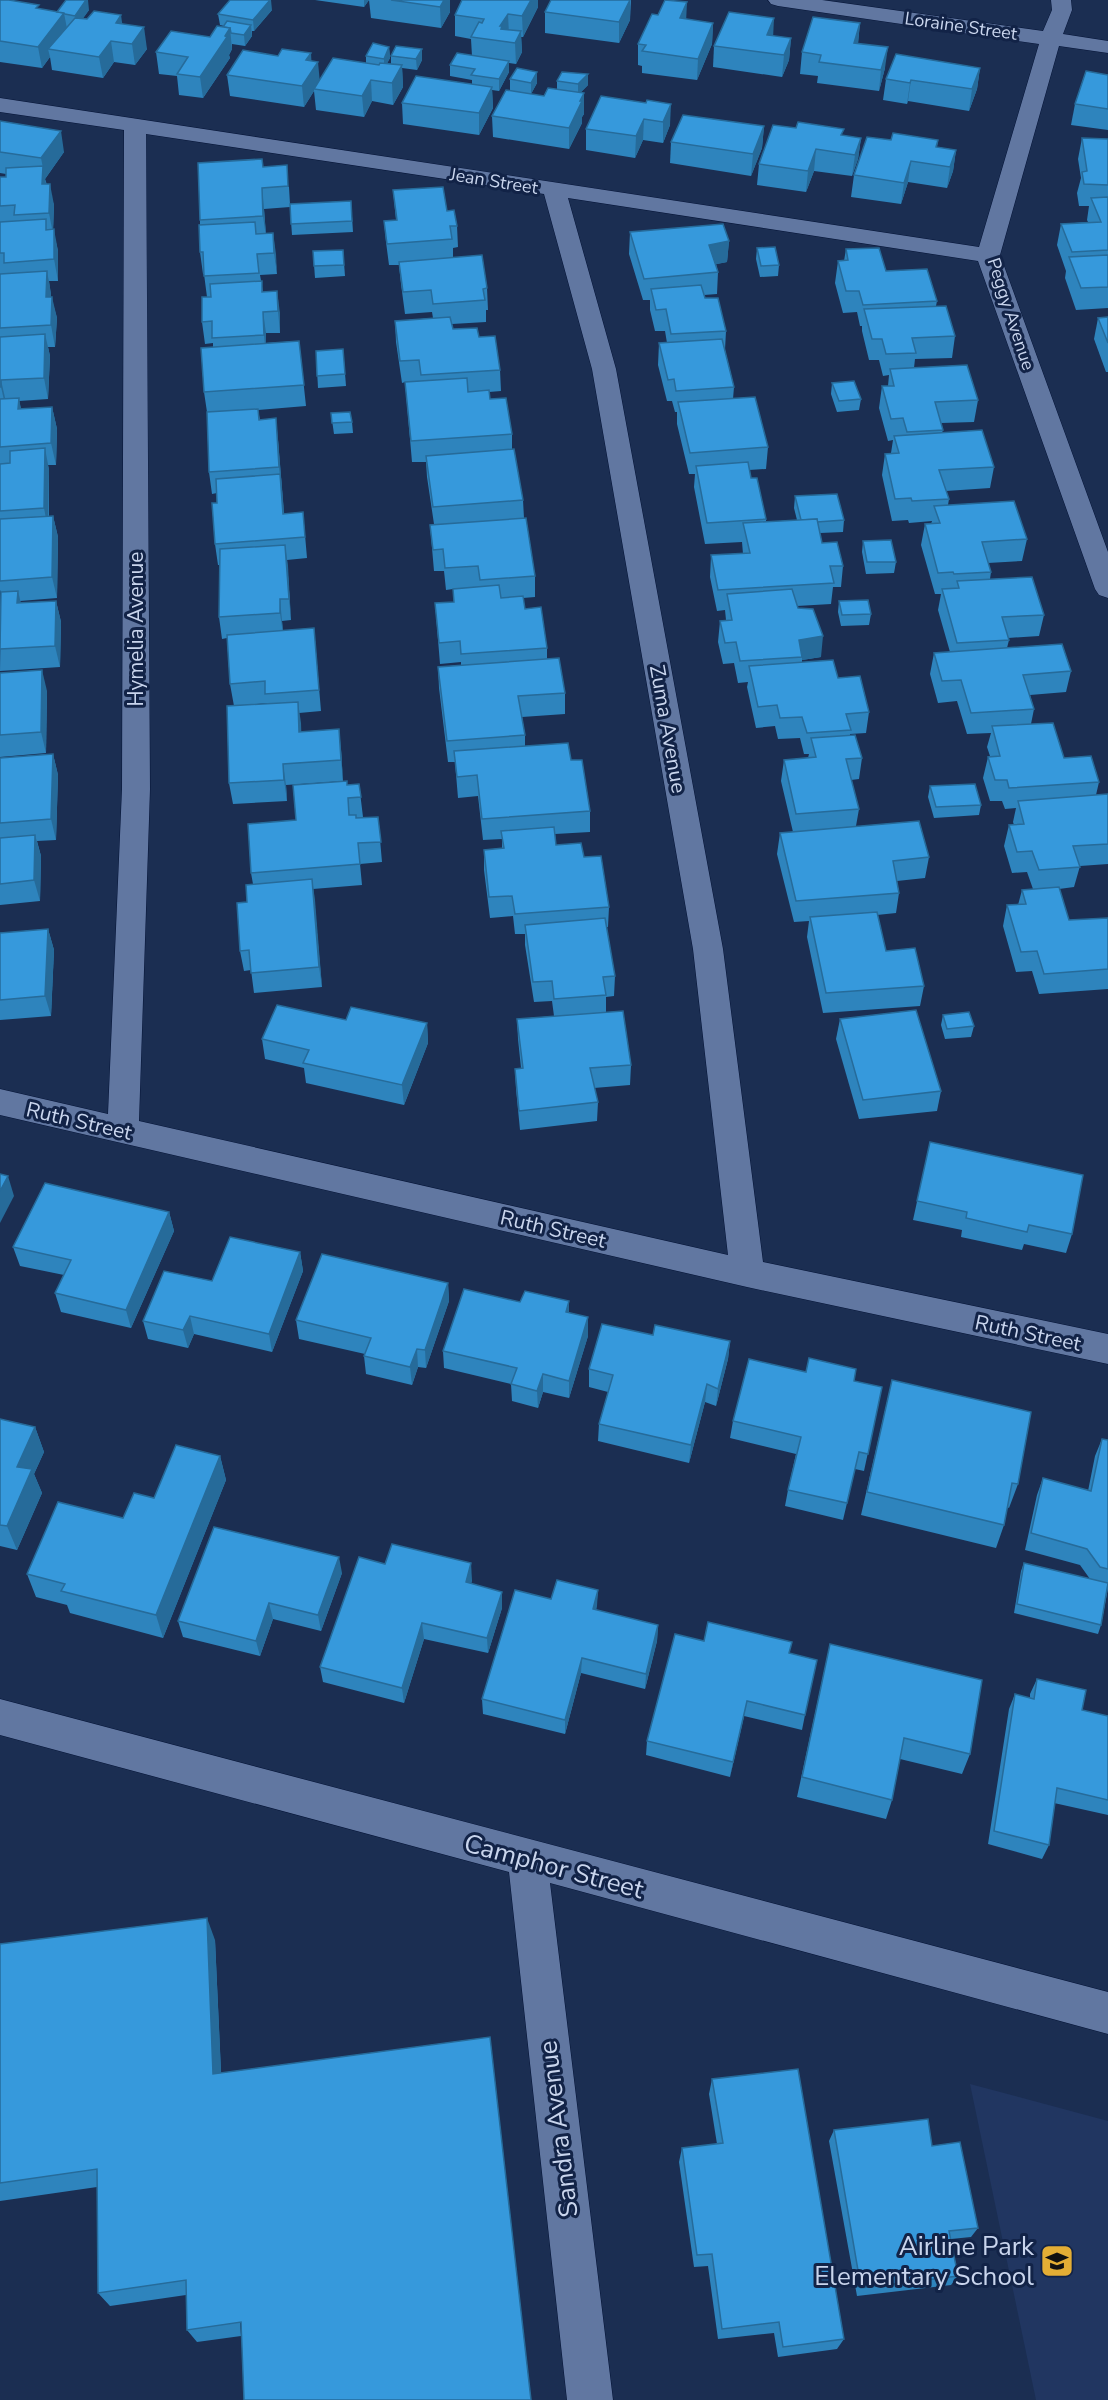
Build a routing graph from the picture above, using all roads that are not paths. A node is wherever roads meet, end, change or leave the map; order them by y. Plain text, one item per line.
1 (778, 0) edge
2 (1061, 0) edge
3 (1051, 38) junction
4 (1108, 47) edge
5 (0, 105) edge
6 (135, 126) junction
7 (554, 190) junction
8 (988, 255) junction
9 (1108, 589) edge
10 (0, 1102) edge
11 (123, 1131) junction
12 (747, 1273) junction
13 (1108, 1350) edge
14 (0, 1717) edge
15 (527, 1859) junction
16 (1108, 2013) edge
17 (590, 2400) edge

1 - 3 street, Loraine Street
2 - 3 street, Peggy Avenue
3 - 4 street, Loraine Street
3 - 8 street, Peggy Avenue
5 - 6 street, Jean Street
6 - 7 street, Jean Street
6 - 11 street, Hymelia Avenue
7 - 8 street, Jean Street
7 - 12 street, Zuma Avenue
8 - 9 street, Peggy Avenue
10 - 11 street, Ruth Street
11 - 12 street, Ruth Street
12 - 13 street, Ruth Street
14 - 15 street, Camphor Street
15 - 16 street, Camphor Street
15 - 17 street, Sandra Avenue

